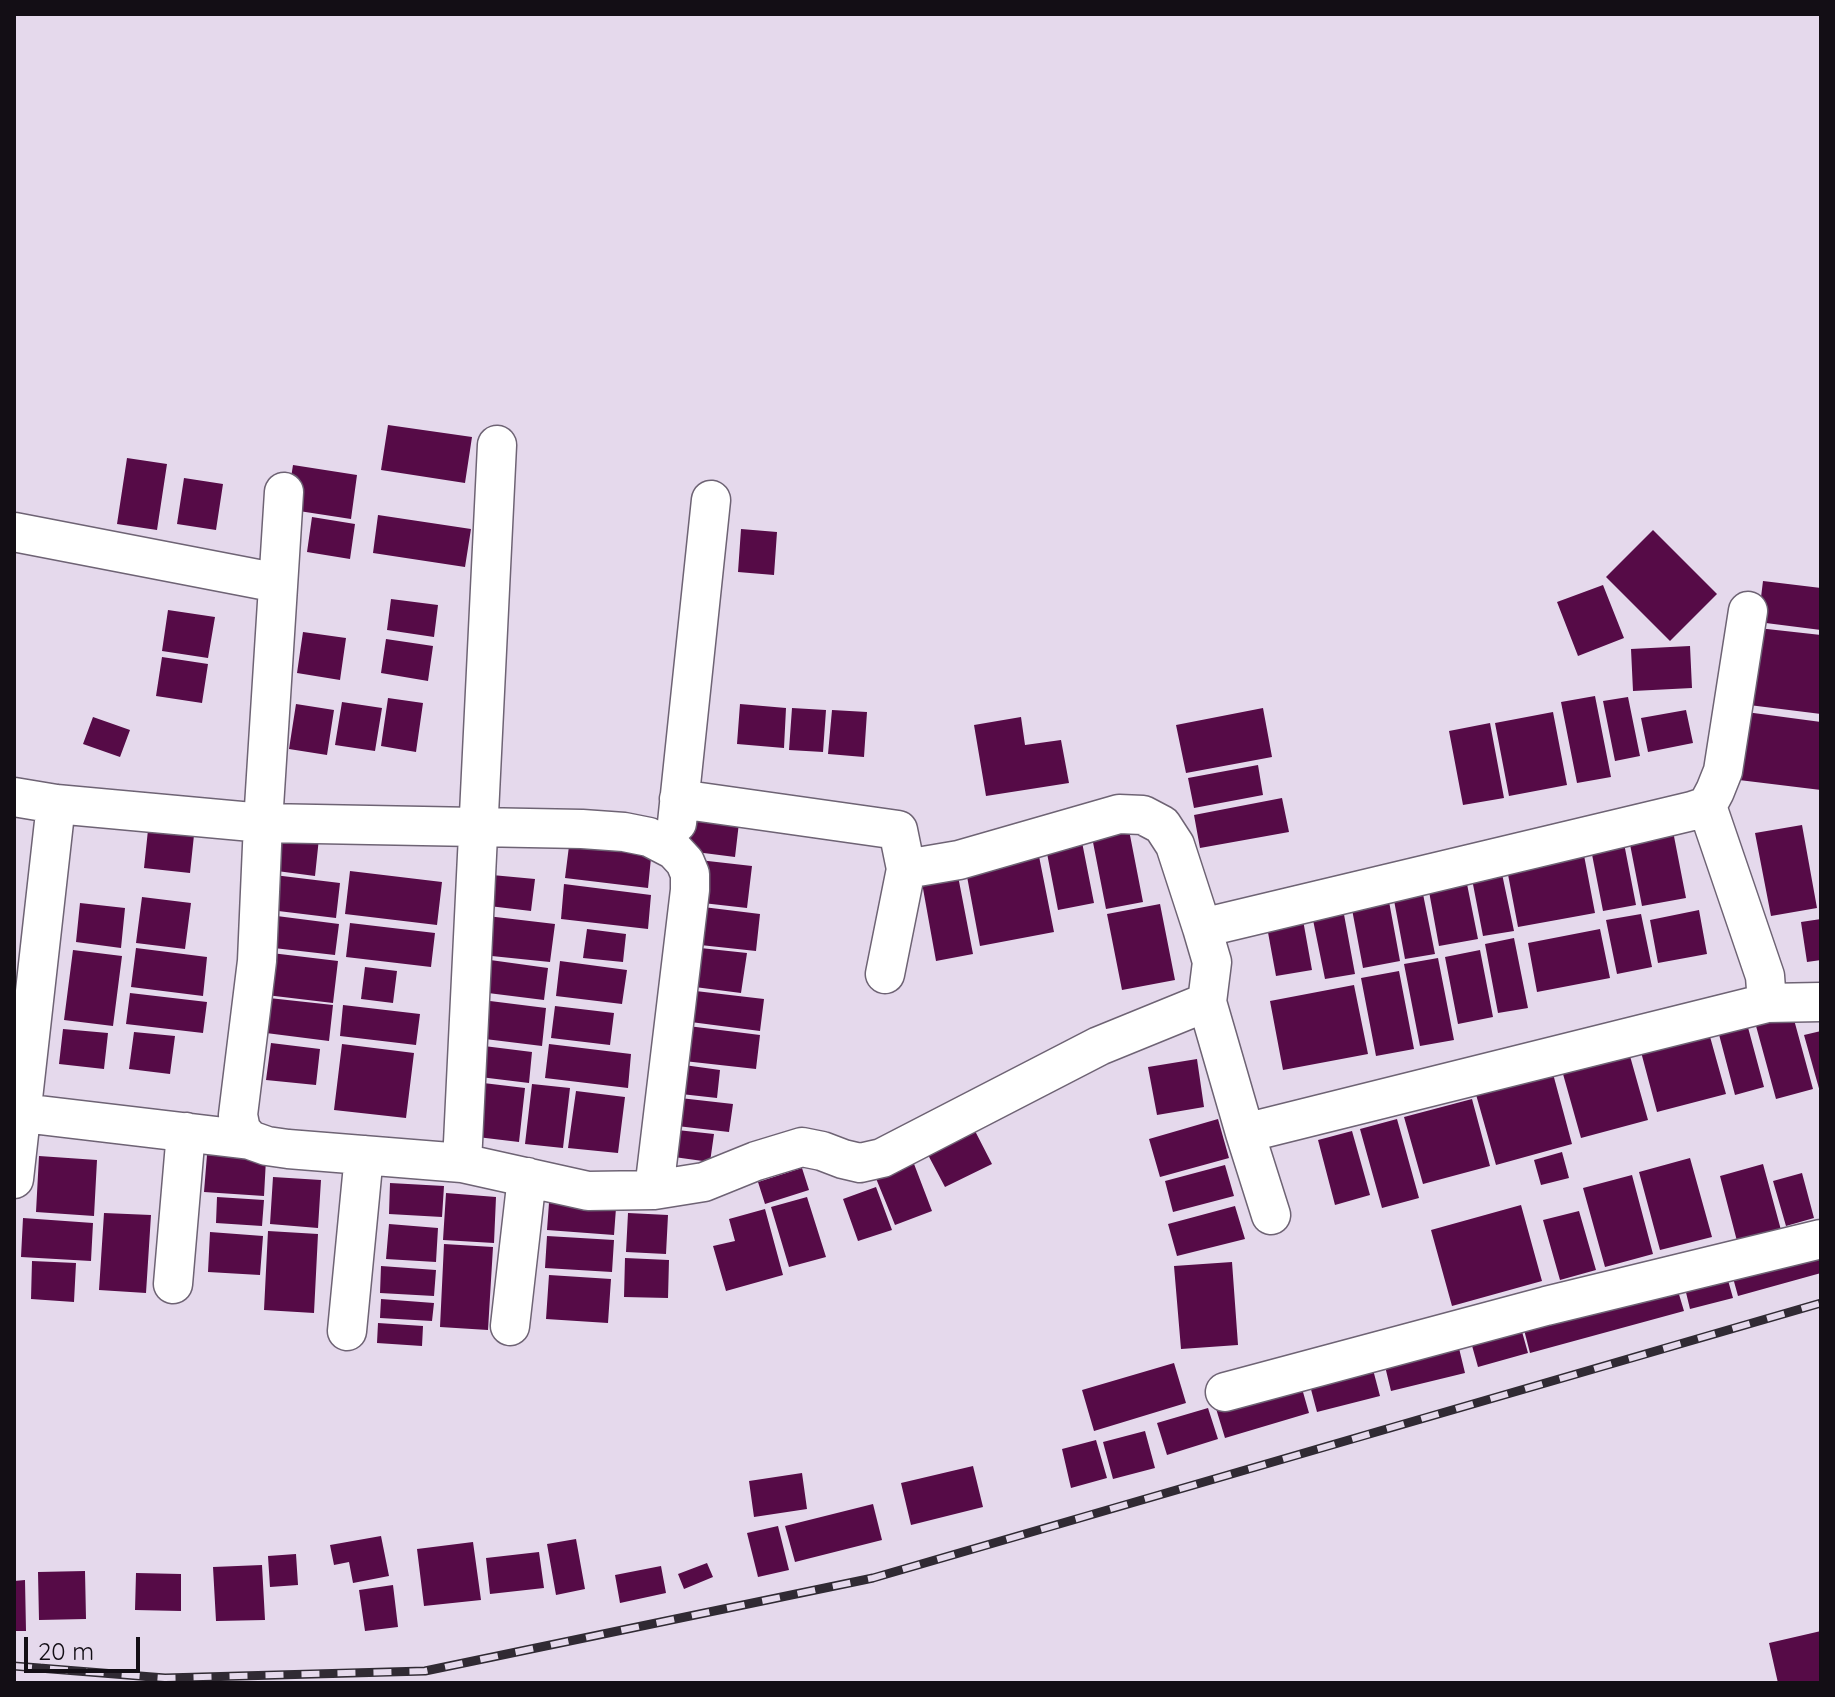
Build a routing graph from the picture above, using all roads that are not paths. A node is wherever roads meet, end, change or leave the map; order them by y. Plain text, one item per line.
1 (497, 445) dead end
2 (284, 492) dead end
3 (711, 500) dead end
4 (14, 532) edge
5 (278, 583) junction
6 (1748, 611) dead end
7 (14, 797) edge
8 (679, 799) junction
9 (56, 804) junction
10 (1707, 806) junction
11 (263, 823) junction
12 (480, 827) junction
13 (674, 850) junction
14 (906, 869) junction
15 (1202, 928) junction
16 (885, 974) dead end
17 (1207, 1002) junction
18 (1821, 1002) edge
19 (1767, 1003) junction
20 (18, 1112) edge
21 (186, 1132) junction
22 (1245, 1133) junction
23 (250, 1140) junction
24 (364, 1155) junction
25 (462, 1163) junction
26 (527, 1177) junction
27 (14, 1179) edge
28 (654, 1190) junction
29 (1271, 1215) dead end
30 (1821, 1239) edge
31 (173, 1284) dead end
32 (510, 1326) dead end
33 (347, 1331) dead end
34 (1225, 1392) dead end

1 - 12 street
2 - 5 street
3 - 8 street
4 - 5 street
5 - 11 street
6 - 10 street
7 - 9 street
8 - 13 street
8 - 14 street
9 - 11 street
9 - 20 street
10 - 15 street
10 - 19 street
11 - 12 street
11 - 23 street
12 - 13 street
12 - 25 street
13 - 28 street
14 - 15 street
14 - 16 street
15 - 17 street
17 - 22 street
17 - 28 street
18 - 19 street
19 - 22 street
20 - 21 street
20 - 27 street
21 - 23 street
21 - 31 street
22 - 29 street
23 - 24 street
24 - 25 street
24 - 33 street
25 - 26 street
26 - 28 street
26 - 32 street
30 - 34 street

